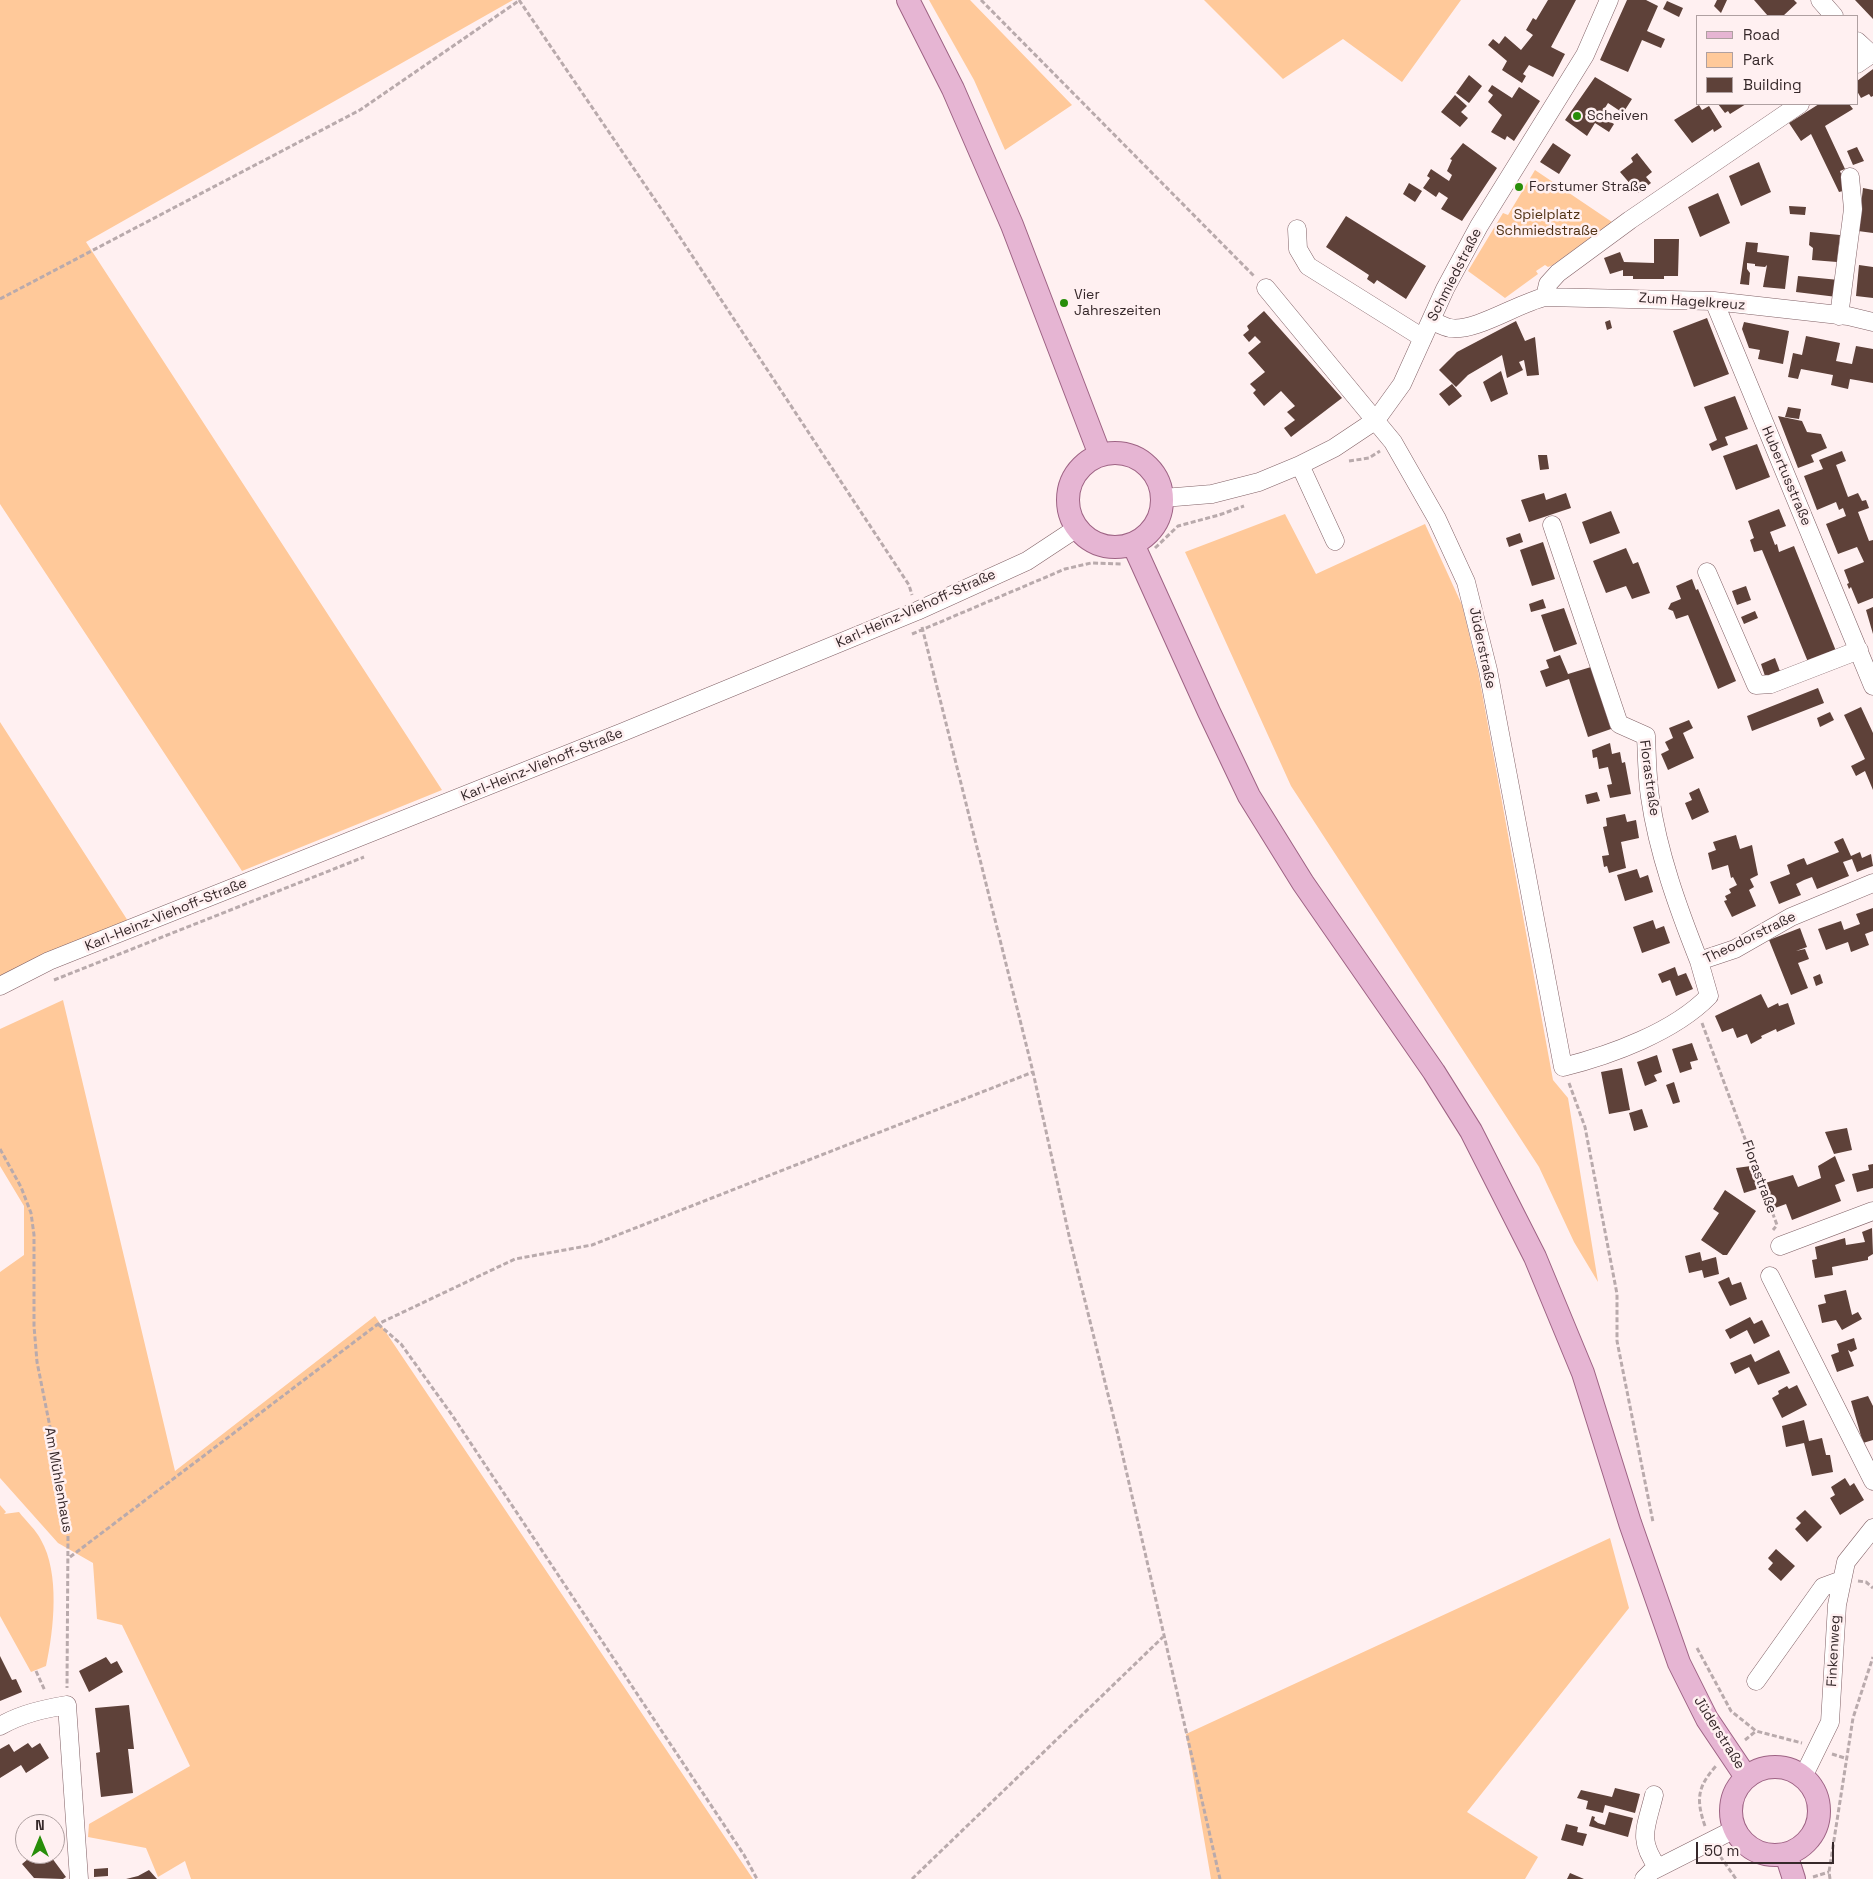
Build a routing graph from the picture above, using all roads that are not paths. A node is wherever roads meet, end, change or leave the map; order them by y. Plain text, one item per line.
1 (908, 0) edge
2 (1609, 0) edge
3 (1820, 0) edge
4 (1833, 15) edge
5 (1858, 43) edge
6 (1867, 57) edge
7 (1799, 105) edge
8 (1850, 176) dead end
9 (1298, 229) dead end
10 (1266, 288) road end
11 (1545, 297) junction
12 (1714, 302) junction
13 (1839, 316) junction
14 (1432, 321) junction
15 (1873, 322) edge
16 (1423, 338) junction
17 (1376, 420) junction
18 (1100, 455) junction
19 (1300, 466) junction
20 (1163, 498) junction
21 (1552, 525) dead end
22 (1077, 528) junction
23 (1335, 541) dead end
24 (1133, 544) junction
25 (1707, 572) dead end
26 (1859, 650) junction
27 (1873, 686) edge
28 (1873, 883) edge
29 (1699, 961) junction
30 (0, 986) edge
31 (1697, 1008) joint
32 (1873, 1211) edge
33 (1776, 1239) road end
34 (1770, 1276) dead end
35 (1873, 1481) edge
36 (1873, 1528) edge
37 (1842, 1580) junction
38 (1756, 1681) dead end
39 (0, 1726) edge
40 (1746, 1777) junction
41 (1803, 1777) junction
42 (1654, 1795) dead end
43 (1735, 1829) junction
44 (1786, 1854) junction
45 (1658, 1868) junction
46 (79, 1879) edge
47 (1644, 1879) edge
48 (1794, 1879) edge

1 - 18 main road
2 - 14 street, Schmiedstraße
3 - 4 street
5 - 6 street
7 - 11 street
8 - 13 street
9 - 16 street
10 - 17 street, Jüderstraße
11 - 12 street, Zum Hagelkreuz
11 - 14 street
12 - 13 street, Zum Hagelkreuz
12 - 26 street, Hubertusstraße
13 - 15 street, Zum Hagelkreuz
14 - 16 street, Schmiedstraße
16 - 17 street, Schmiedstraße
17 - 19 street
17 - 31 street, Jüderstraße
18 - 20 main road
18 - 22 main road
19 - 20 street
19 - 23 street
20 - 24 main road
21 - 29 street, Florastraße
22 - 24 main road
22 - 30 street, Karl-Heinz-Viehoff-Straße
24 - 40 main road, Jüderstraße
25 - 26 street
26 - 27 street, Hubertusstraße
28 - 29 street, Theodorstraße
29 - 31 street, Theodorstraße
32 - 33 street
34 - 35 street
36 - 37 street, Finkenweg
37 - 38 street
37 - 41 street, Finkenweg
39 - 46 street
40 - 41 main road
40 - 43 main road
41 - 44 main road
42 - 45 street
43 - 44 main road
43 - 45 street
44 - 48 main road
45 - 47 street

